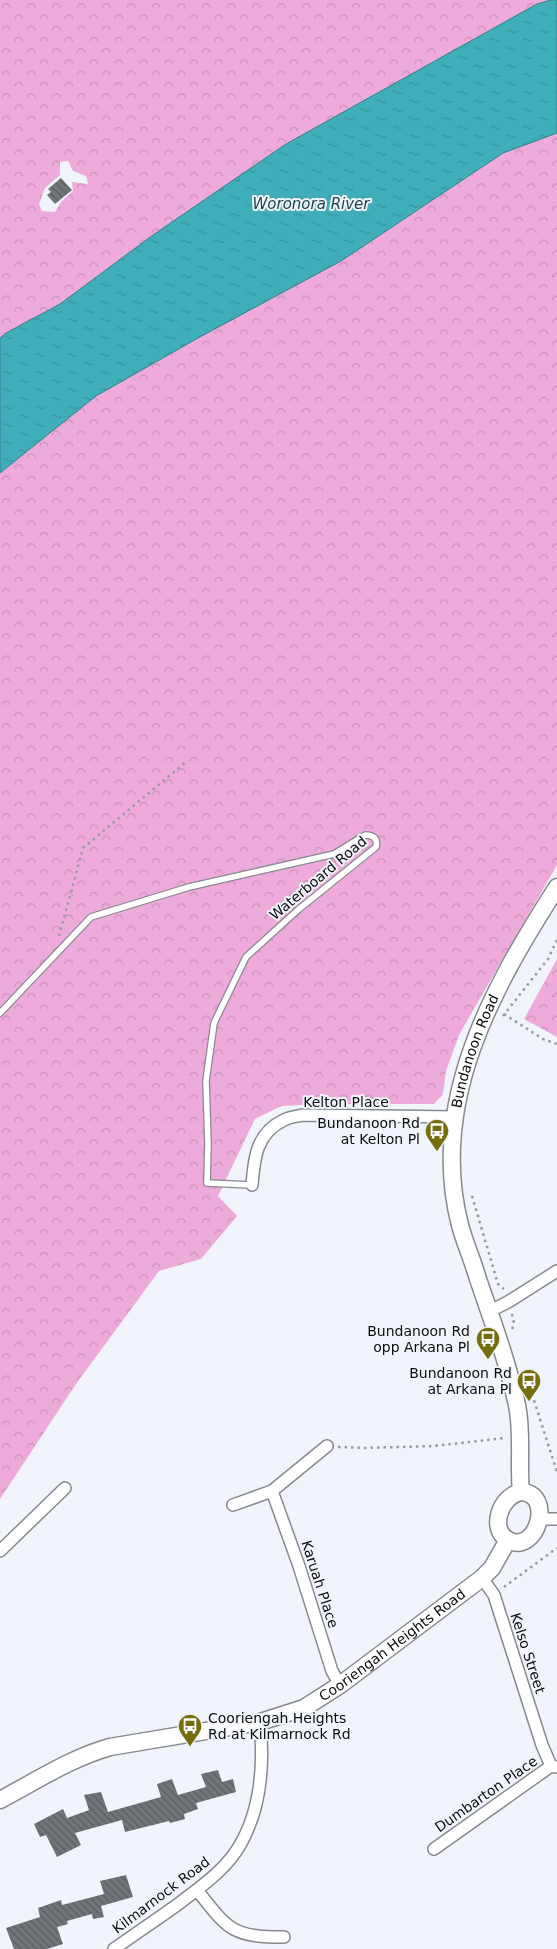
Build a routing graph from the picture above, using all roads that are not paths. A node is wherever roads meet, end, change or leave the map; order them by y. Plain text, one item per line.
1 (557, 887) edge
2 (0, 1013) edge
3 (455, 1117) junction
4 (252, 1185) joint
5 (557, 1271) edge
6 (488, 1312) junction
7 (327, 1446) road end
8 (65, 1488) dead end
9 (272, 1491) junction
10 (521, 1492) junction
11 (233, 1505) dead end
12 (538, 1519) junction
13 (557, 1519) edge
14 (508, 1540) junction
15 (0, 1552) edge
16 (482, 1578) junction
17 (340, 1685) junction
18 (260, 1722) junction
19 (554, 1767) edge
20 (0, 1800) edge
21 (434, 1850) dead end
22 (197, 1890) junction
23 (284, 1937) dead end
24 (114, 1949) edge

1 - 3 street, Bundanoon Road
2 - 4 lane, Waterboard Road
3 - 4 street, Kelton Place
3 - 6 street, Bundanoon Road
5 - 6 street
6 - 10 street, Bundanoon Road
7 - 9 street
8 - 15 street
9 - 11 street
9 - 17 street, Karuah Place
10 - 12 street
10 - 14 street
12 - 13 street
12 - 14 street
14 - 16 street, Cooriengah Heights Road
16 - 17 street, Cooriengah Heights Road
16 - 19 street, Kelso Street
17 - 18 street, Cooriengah Heights Road
18 - 20 street, Cooriengah Heights Road
18 - 22 street, Kilmarnock Road
19 - 21 street, Dumbarton Place
22 - 23 street
22 - 24 street, Kilmarnock Road

